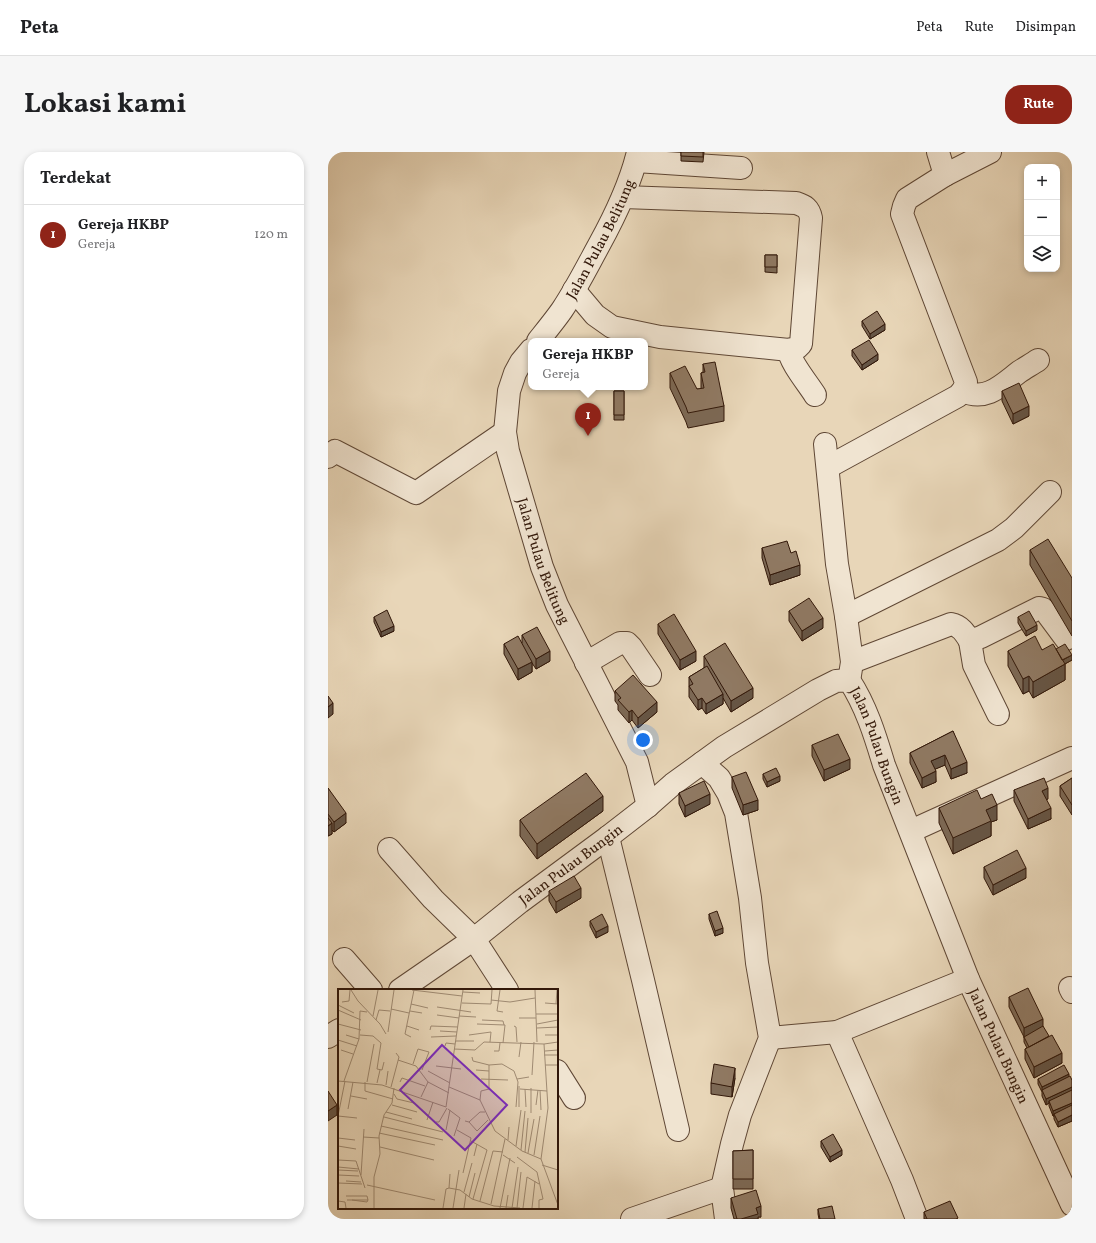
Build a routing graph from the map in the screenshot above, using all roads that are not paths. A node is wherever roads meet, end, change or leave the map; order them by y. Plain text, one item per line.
1 (938, 152) edge
2 (990, 152) edge
3 (637, 157) edge
4 (741, 168) dead end
5 (945, 175) junction
6 (622, 197) junction
7 (574, 290) junction
8 (540, 338) edge
9 (789, 350) junction
10 (528, 354) edge
11 (1038, 360) dead end
12 (963, 391) junction
13 (815, 395) dead end
14 (505, 432) junction
15 (825, 444) dead end
16 (328, 457) edge
17 (828, 467) junction
18 (1050, 492) dead end
19 (846, 616) junction
20 (1066, 640) dead end
21 (970, 641) junction
22 (600, 655) junction
23 (850, 671) junction
24 (650, 675) dead end
25 (998, 714) dead end
26 (711, 756) junction
27 (1072, 758) edge
28 (637, 762) junction
29 (673, 784) junction
30 (648, 806) junction
31 (911, 831) junction
32 (608, 837) junction
33 (389, 849) dead end
34 (474, 939) junction
35 (344, 959) dead end
36 (968, 979) junction
37 (370, 989) edge
38 (401, 989) edge
39 (506, 989) edge
40 (338, 1031) edge
41 (837, 1032) junction
42 (328, 1037) edge
43 (770, 1038) junction
44 (558, 1073) edge
45 (574, 1098) dead end
46 (678, 1130) dead end
47 (722, 1188) junction
48 (1072, 1205) edge
49 (632, 1219) edge
50 (726, 1219) edge
51 (918, 1219) edge

1 - 5 street
2 - 5 street
3 - 4 street
3 - 6 street, Jalan Pulau Belitung
5 - 12 street
6 - 7 street, Jalan Pulau Belitung
6 - 9 street
7 - 8 street, Jalan Pulau Belitung
7 - 9 street
9 - 13 street
10 - 14 street, Jalan Pulau Belitung
11 - 12 street
12 - 17 street
14 - 16 street
14 - 22 street, Jalan Pulau Belitung
15 - 17 street
17 - 19 street
18 - 19 street
19 - 23 street
20 - 21 street
21 - 23 street
21 - 25 street
22 - 24 street
22 - 28 street, Jalan Pulau Belitung
23 - 26 street, Jalan Pulau Bungin
23 - 31 street, Jalan Pulau Bungin
26 - 29 street, Jalan Pulau Bungin
26 - 43 street
27 - 31 street
28 - 29 street
28 - 30 street, Jalan Pulau Belitung
29 - 30 street, Jalan Pulau Bungin
30 - 32 street, Jalan Pulau Bungin
31 - 36 street, Jalan Pulau Bungin
32 - 34 street, Jalan Pulau Bungin
32 - 46 street
33 - 34 street
34 - 38 street, Jalan Pulau Bungin
34 - 39 street
35 - 37 street
36 - 41 street
36 - 48 street, Jalan Pulau Bungin
40 - 42 street
41 - 43 street
41 - 51 street
43 - 47 street
44 - 45 street
47 - 49 street
47 - 50 street

